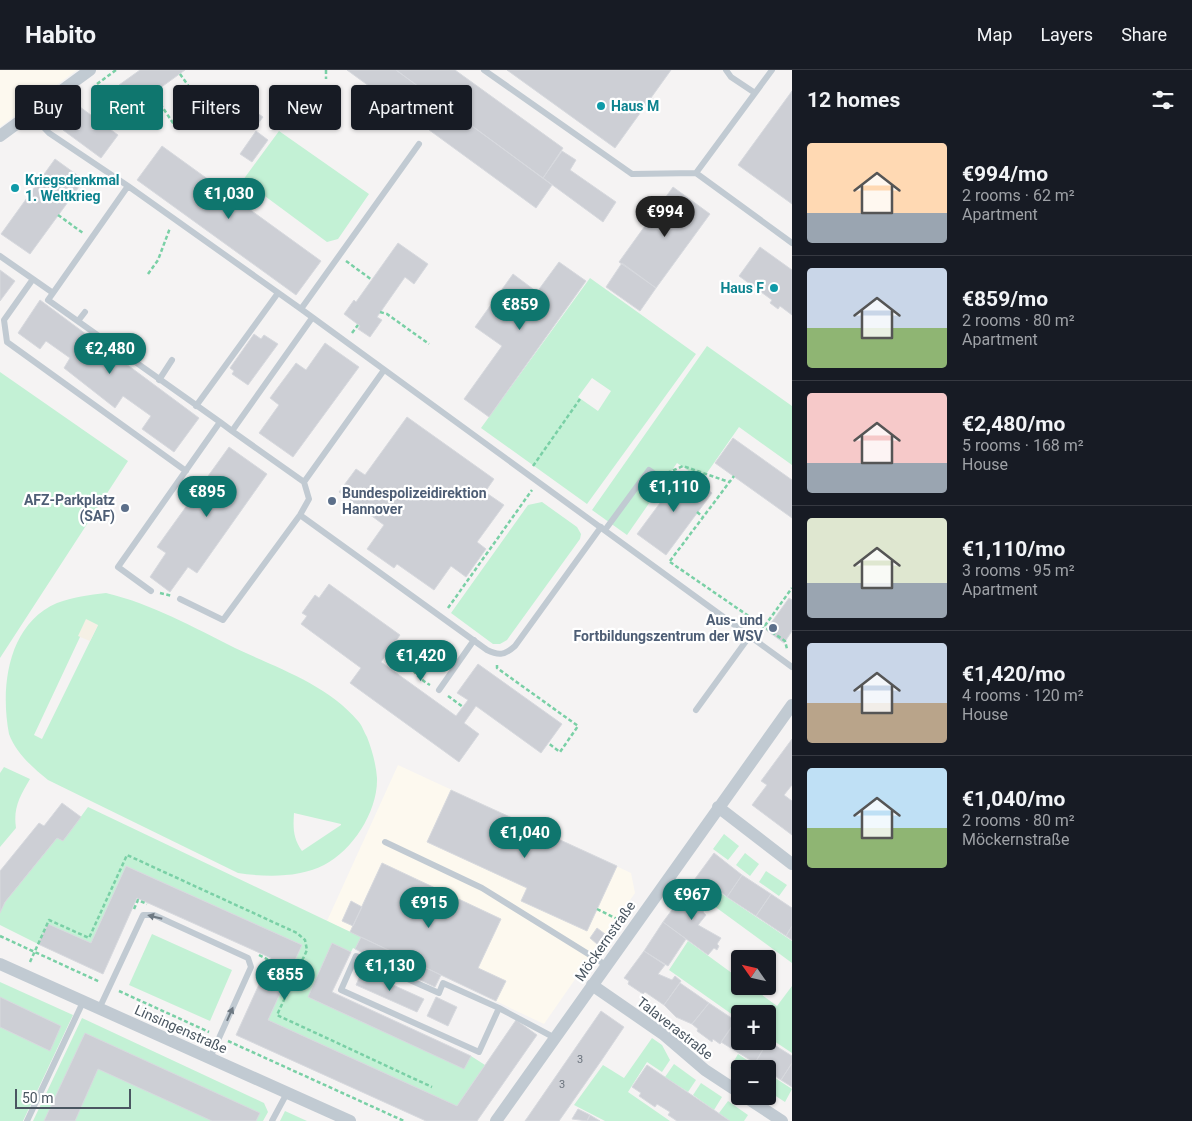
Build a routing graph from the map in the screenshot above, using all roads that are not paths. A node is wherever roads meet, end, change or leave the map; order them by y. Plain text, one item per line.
1 (90, 70) edge
2 (484, 70) edge
3 (726, 70) edge
4 (772, 70) edge
5 (69, 85) edge
6 (755, 94) junction
7 (15, 124) edge
8 (46, 130) edge
9 (0, 136) edge
10 (418, 144) dead end
11 (696, 173) junction
12 (128, 186) junction
13 (114, 205) junction
14 (120, 210) dead end
15 (792, 243) edge
16 (0, 256) edge
17 (33, 279) junction
18 (53, 293) junction
19 (278, 294) junction
20 (301, 309) junction
21 (85, 312) dead end
22 (312, 318) junction
23 (78, 322) junction
24 (172, 360) dead end
25 (384, 370) junction
26 (158, 380) junction
27 (196, 406) junction
28 (220, 422) junction
29 (232, 431) junction
30 (186, 471) junction
31 (659, 477) road end
32 (304, 482) junction
33 (300, 515) junction
34 (603, 528) junction
35 (151, 591) road end
36 (180, 599) road end
37 (752, 638) junction
38 (474, 640) junction
39 (792, 667) edge
40 (439, 690) road end
41 (792, 706) edge
42 (696, 710) dead end
43 (718, 807) junction
44 (385, 842) dead end
45 (792, 864) edge
46 (0, 964) edge
47 (606, 965) junction
48 (592, 985) junction
49 (83, 1002) junction
50 (498, 1008) junction
51 (99, 1009) junction
52 (555, 1038) junction
53 (215, 1061) junction
54 (731, 1088) edge
55 (287, 1093) junction
56 (758, 1105) edge
57 (27, 1121) edge
58 (272, 1121) edge
59 (350, 1121) edge
60 (496, 1121) edge
61 (782, 1121) edge

1 - 5 street
2 - 11 lane
3 - 6 lane
4 - 6 lane
6 - 11 lane
7 - 9 street
8 - 12 lane
10 - 20 lane
11 - 15 lane
12 - 13 lane
12 - 19 lane
13 - 14 lane
13 - 18 lane
16 - 17 lane
17 - 18 lane
17 - 30 lane
18 - 23 lane
19 - 20 lane
19 - 27 lane
20 - 22 lane
21 - 23 lane
22 - 25 lane
22 - 29 lane
23 - 26 lane
24 - 26 lane
25 - 32 lane
25 - 34 lane
26 - 27 lane
27 - 28 lane
28 - 29 lane
28 - 30 lane
29 - 32 lane
30 - 35 lane
31 - 34 lane
32 - 33 lane
33 - 36 lane
33 - 38 lane
34 - 37 lane
34 - 38 lane
37 - 39 lane
37 - 42 lane
38 - 40 lane
41 - 43 street, Möckernstraße
43 - 45 street
43 - 47 street, Möckernstraße
44 - 47 lane
46 - 49 street, Linsingenstraße
47 - 48 street, Möckernstraße
48 - 52 street, Möckernstraße
48 - 54 street, Talaverastraße
49 - 51 street, Linsingenstraße
49 - 57 lane
50 - 50 lane
50 - 52 lane
51 - 53 street, Linsingenstraße
53 -> 51 lane
52 - 60 street, Möckernstraße
53 - 55 street, Linsingenstraße
55 - 58 lane
55 - 59 street, Linsingenstraße
56 - 61 street

